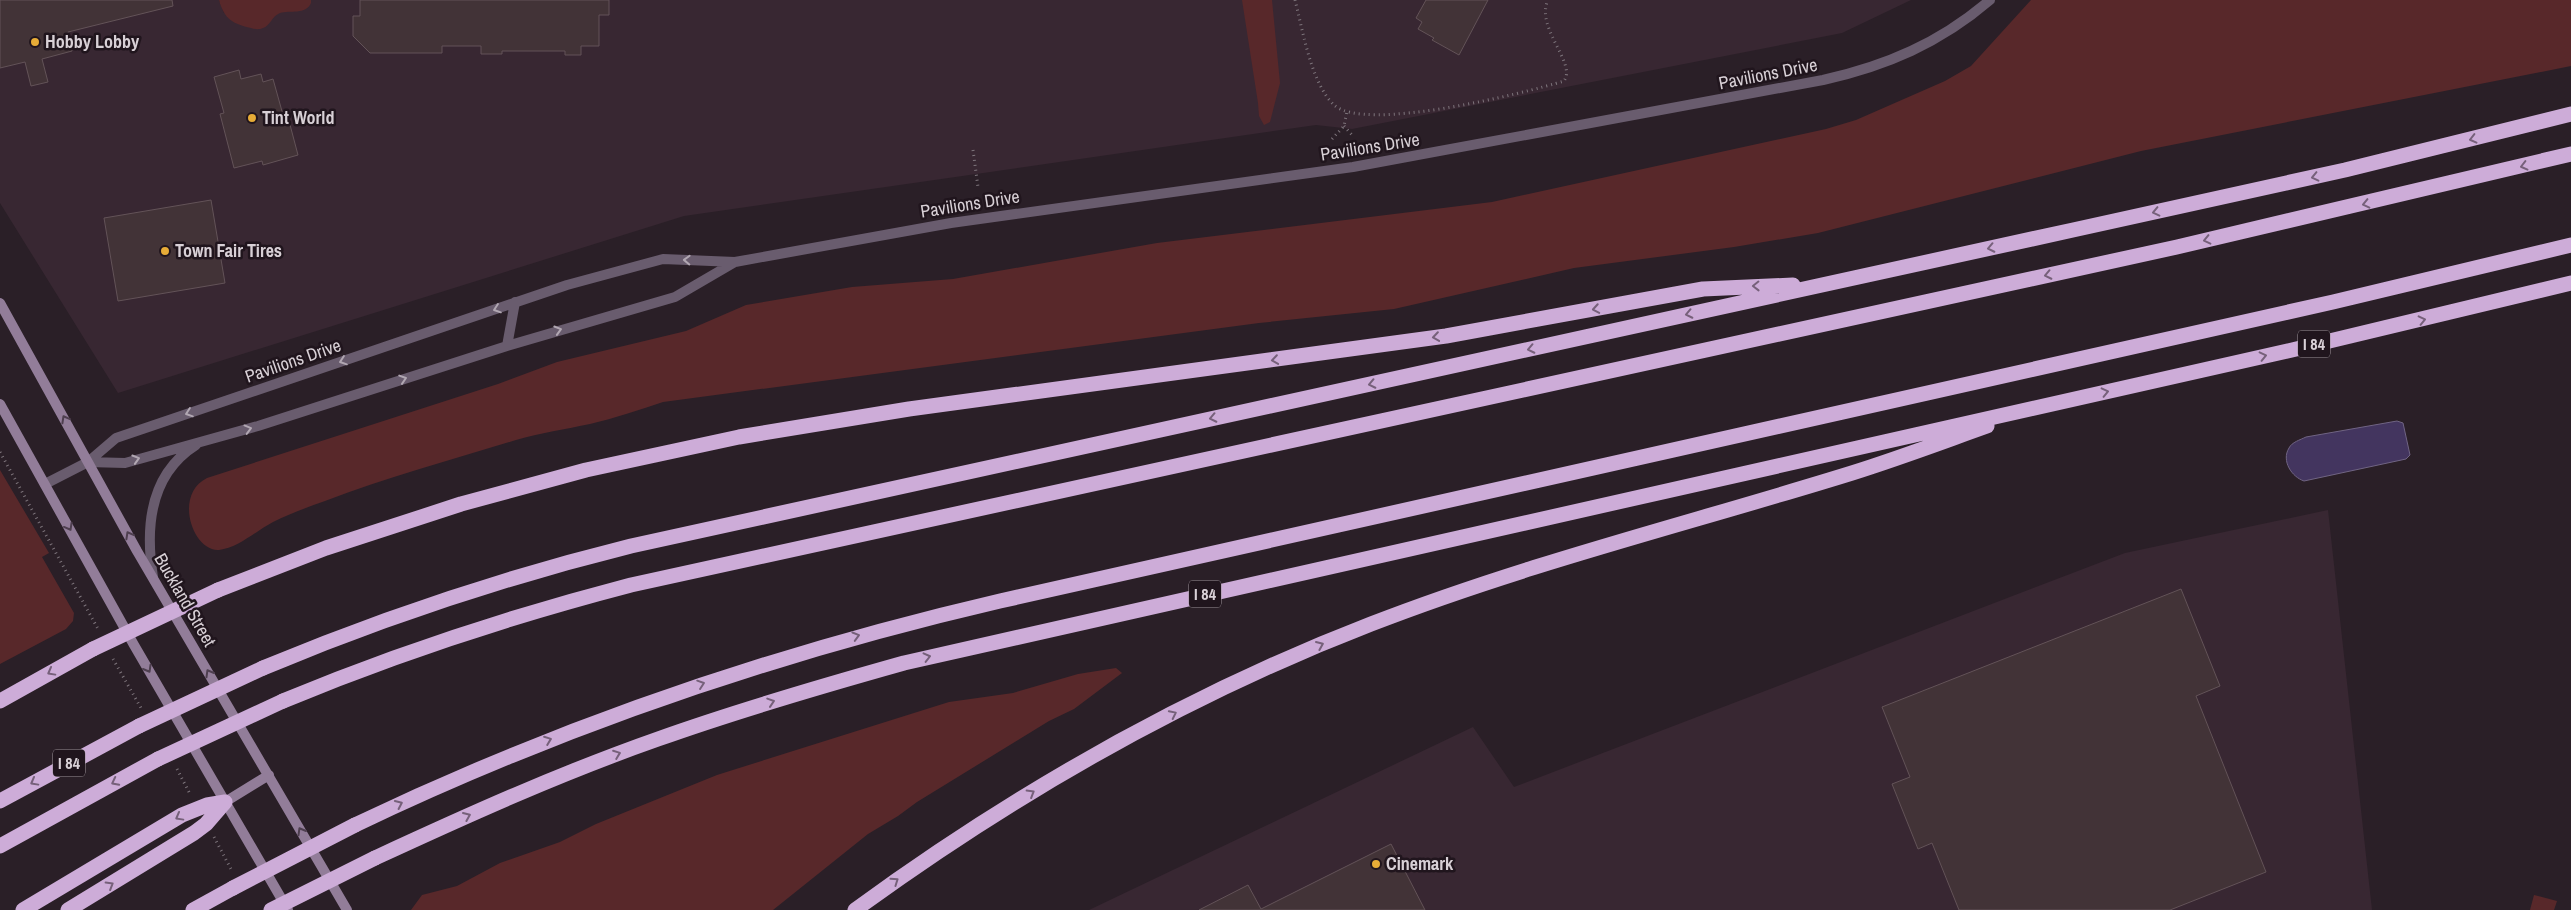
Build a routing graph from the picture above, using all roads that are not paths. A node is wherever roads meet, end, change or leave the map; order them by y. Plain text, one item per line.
1 (1990, 0) edge
2 (2571, 114) edge
3 (2571, 154) edge
4 (2571, 244) edge
5 (735, 262) junction
6 (2571, 283) edge
7 (1822, 285) junction
8 (515, 302) junction
9 (0, 303) edge
10 (507, 346) junction
11 (2057, 402) junction
12 (0, 404) edge
13 (201, 442) junction
14 (88, 462) junction
15 (45, 484) junction
16 (153, 578) junction
17 (0, 701) edge
18 (269, 775) junction
19 (0, 801) edge
20 (225, 802) junction
21 (0, 846) edge
22 (23, 910) edge
23 (68, 910) edge
24 (193, 910) edge
25 (271, 910) edge
26 (288, 910) edge
27 (347, 910) edge
28 (855, 910) edge

1 - 5 street, Pavilions Drive
2 -> 7 highway, I 84
3 -> 21 highway, bridge
24 -> 4 highway, bridge
5 -> 8 street, Pavilions Drive
10 -> 5 street, Pavilions Drive
11 -> 6 highway, I 84
7 -> 17 highway, bridge
7 -> 19 highway, I 84, bridge
8 - 10 street
8 -> 14 street, Pavilions Drive
14 -> 9 main road, Buckland Street
13 -> 10 street, Pavilions Drive
25 -> 11 highway, I 84, bridge
28 -> 11 highway
12 - 15 main road
14 -> 13 street, Pavilions Drive
13 - 16 street, Pavilions Drive
14 - 15 street, Pavilions Drive
16 -> 14 main road, Buckland Street
15 -> 20 main road
18 -> 16 main road, Buckland Street
18 - 20 main road
27 -> 18 main road, Buckland Street
20 -> 22 highway
23 -> 20 highway
20 - 26 main road

